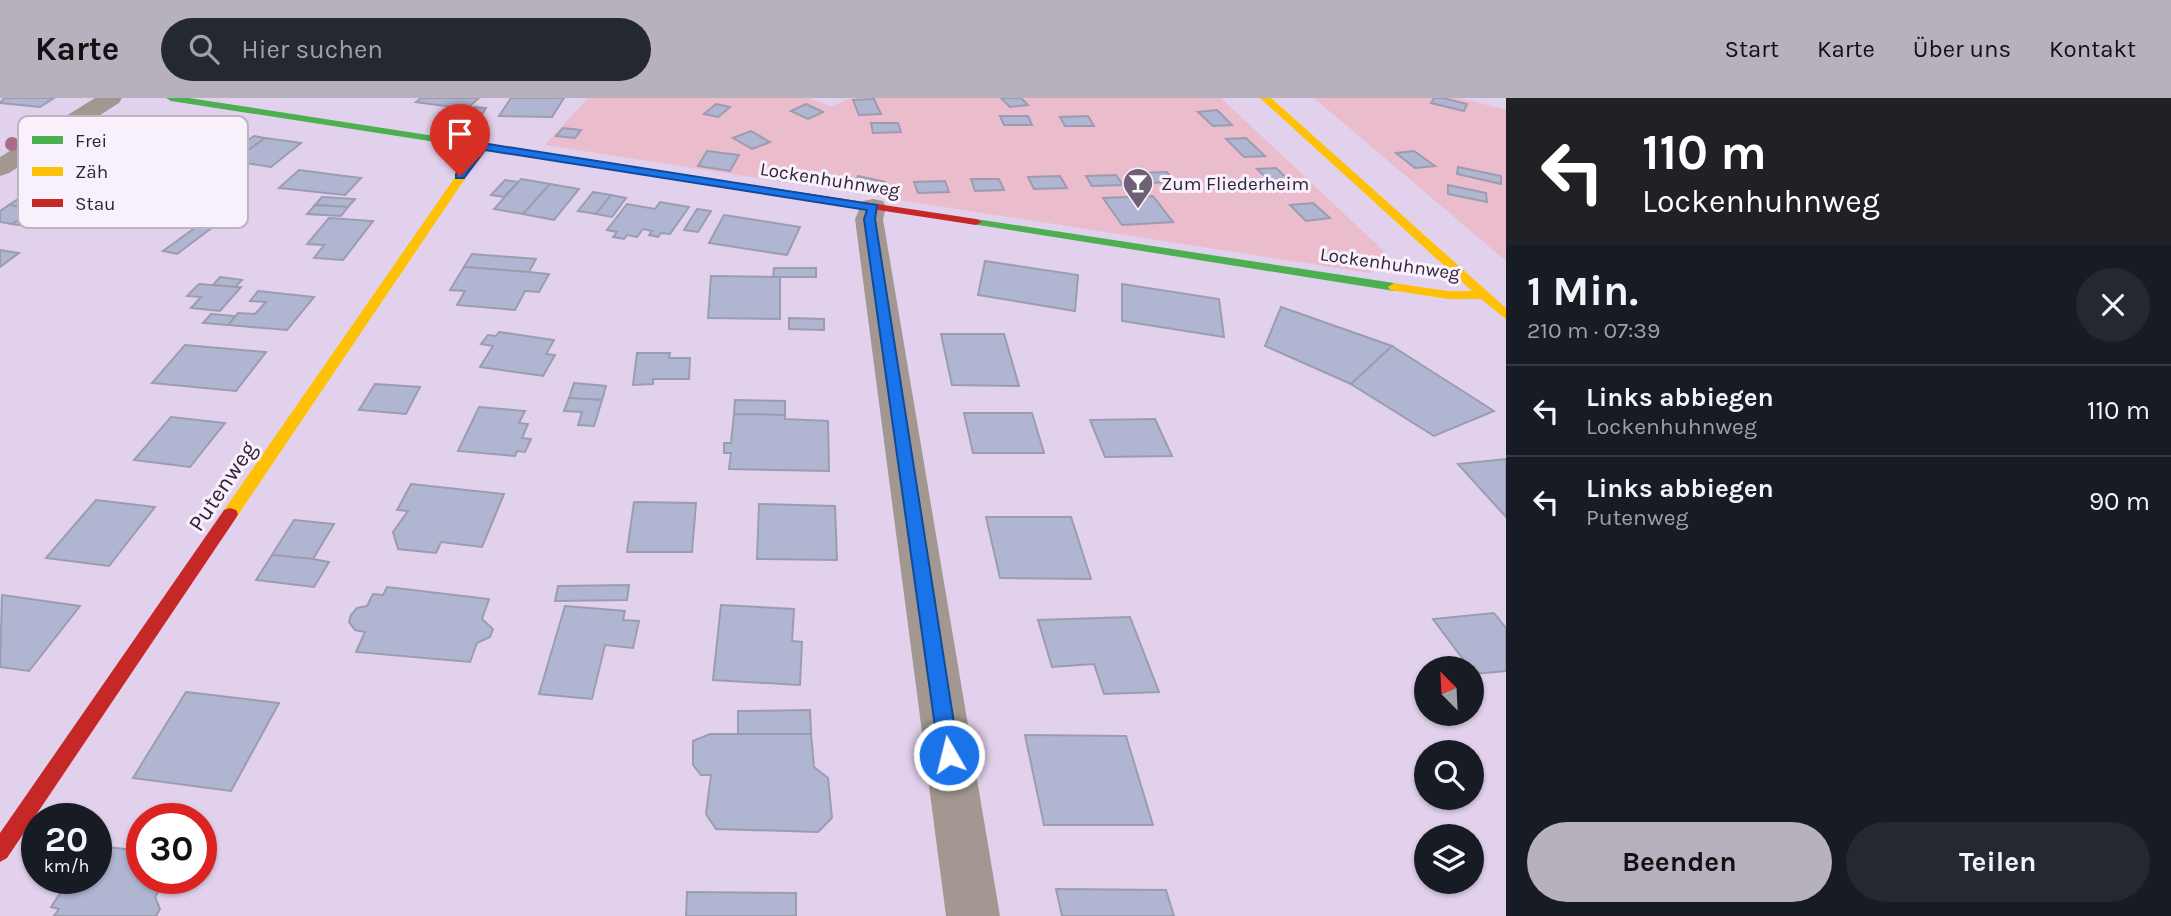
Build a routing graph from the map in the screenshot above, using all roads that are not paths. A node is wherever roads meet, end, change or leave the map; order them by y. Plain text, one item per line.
1 (111, 98) edge
2 (171, 98) edge
3 (1265, 98) edge
4 (82, 116) edge
5 (482, 146) junction
6 (18, 157) edge
7 (0, 168) edge
8 (873, 207) junction
9 (1483, 295) junction
10 (1506, 315) edge
11 (0, 851) edge
12 (973, 916) edge

1 - 4 street
2 - 5 street, Lockenhuhnweg
3 - 9 street
5 - 8 street, Lockenhuhnweg
5 - 11 street, Putenweg
6 - 7 street
8 - 9 street, Lockenhuhnweg
8 - 12 street
9 - 10 street

